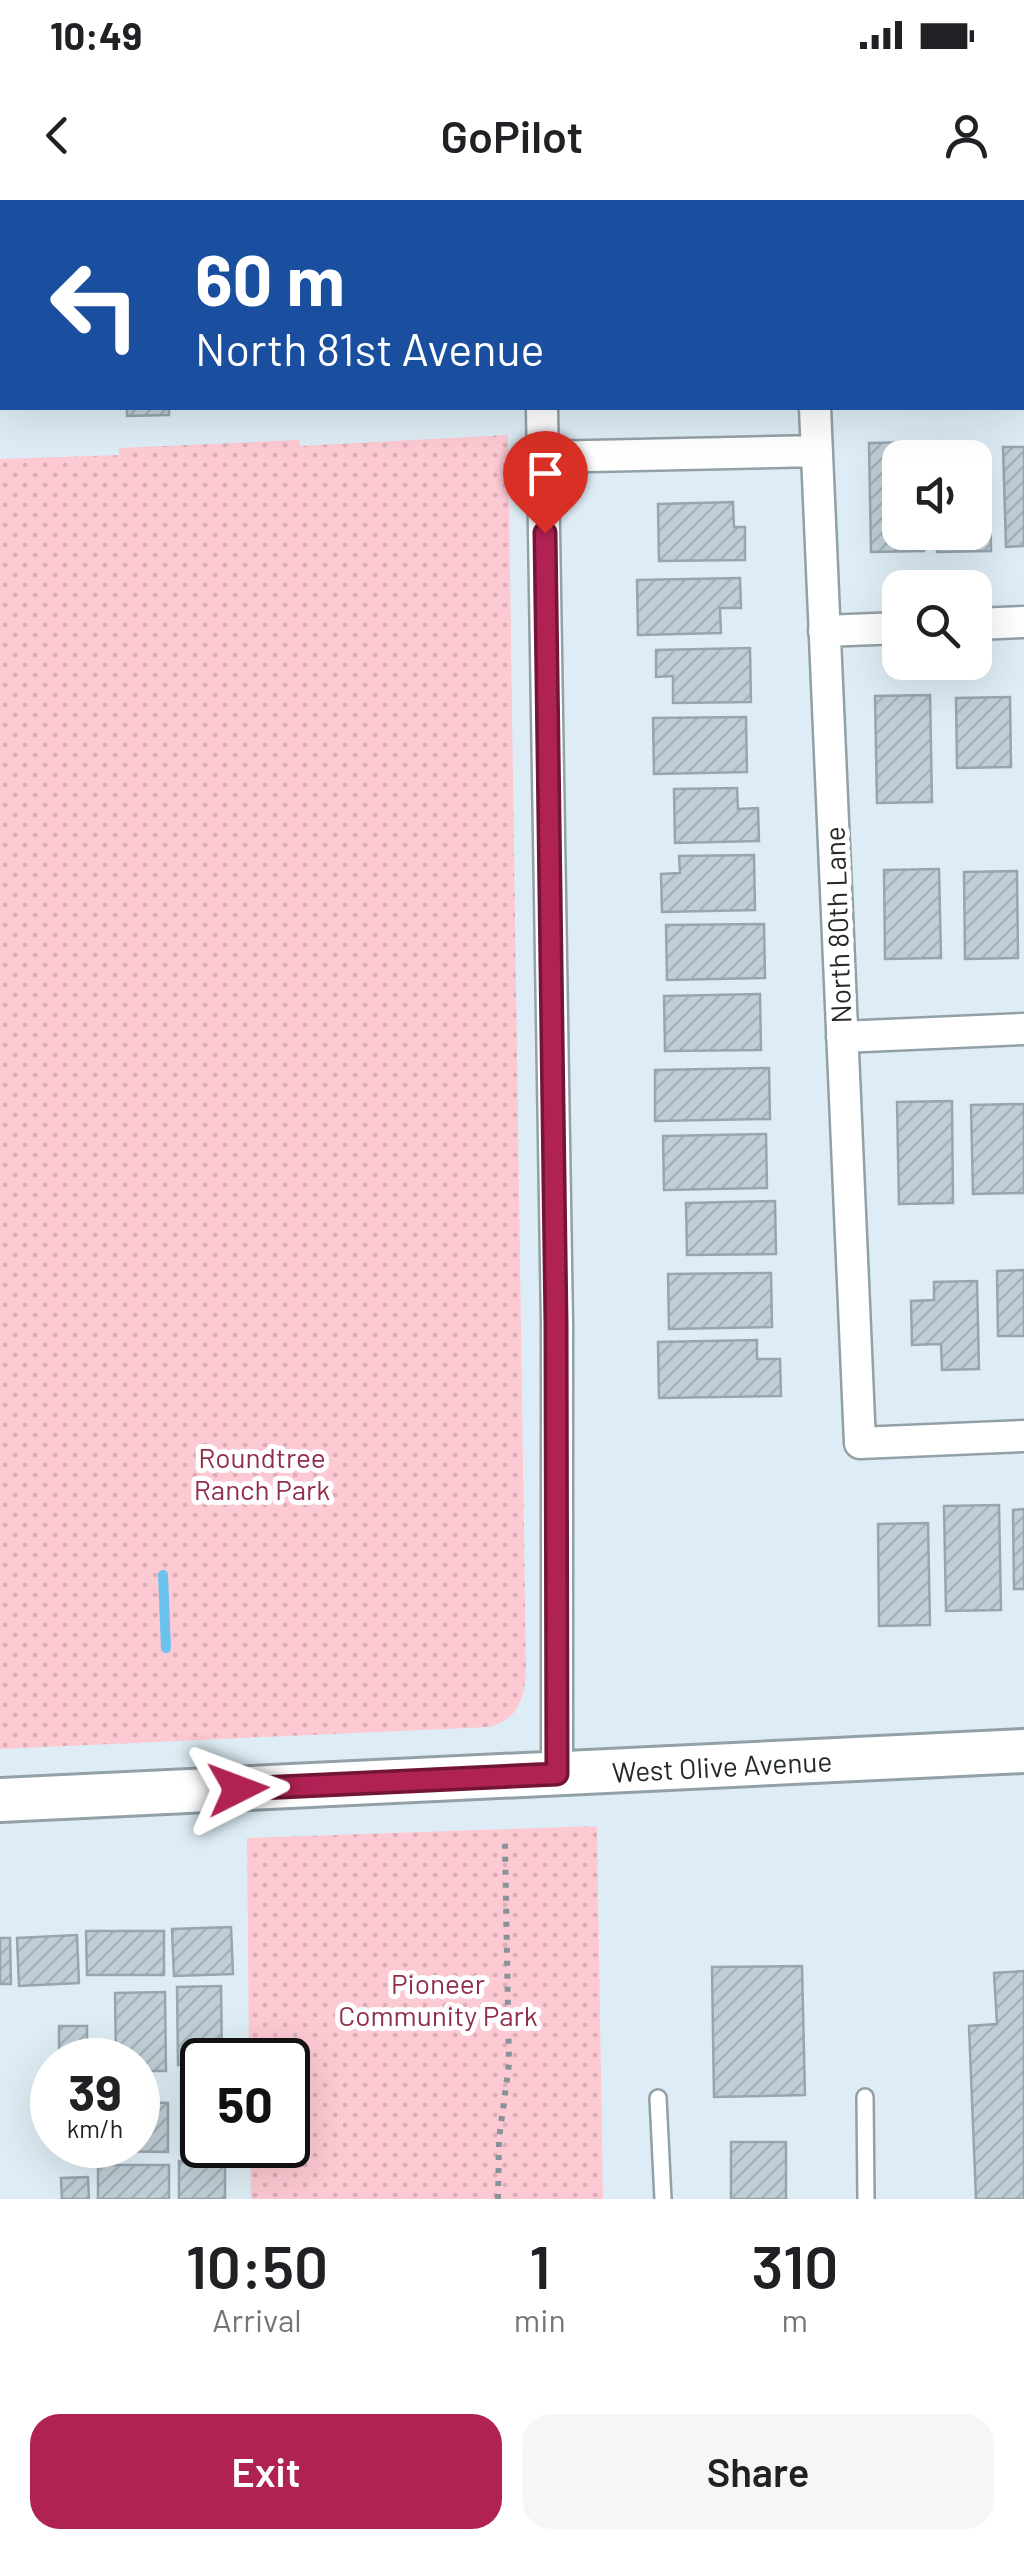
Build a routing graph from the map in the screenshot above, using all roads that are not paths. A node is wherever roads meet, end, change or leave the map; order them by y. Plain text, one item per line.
1 (542, 410) edge
2 (815, 410) edge
3 (817, 451) junction
4 (544, 457) junction
5 (1024, 622) edge
6 (992, 623) edge
7 (882, 629) edge
8 (824, 631) junction
9 (1024, 1029) edge
10 (842, 1037) junction
11 (1024, 1436) edge
12 (1024, 1751) edge
13 (557, 1774) junction
14 (0, 1800) edge
15 (865, 2097) dead end
16 (658, 2098) dead end
17 (664, 2199) edge
18 (866, 2199) edge

1 - 4 street
2 - 3 street, North 80th Lane
3 - 4 street
3 - 8 street, North 80th Lane
4 - 13 street
5 - 6 street
7 - 8 street
8 - 10 street, North 80th Lane
9 - 10 street
10 - 11 street, North 80th Lane
12 - 13 main road, West Olive Avenue
13 - 14 main road, West Olive Avenue
15 - 18 lane
16 - 17 lane

